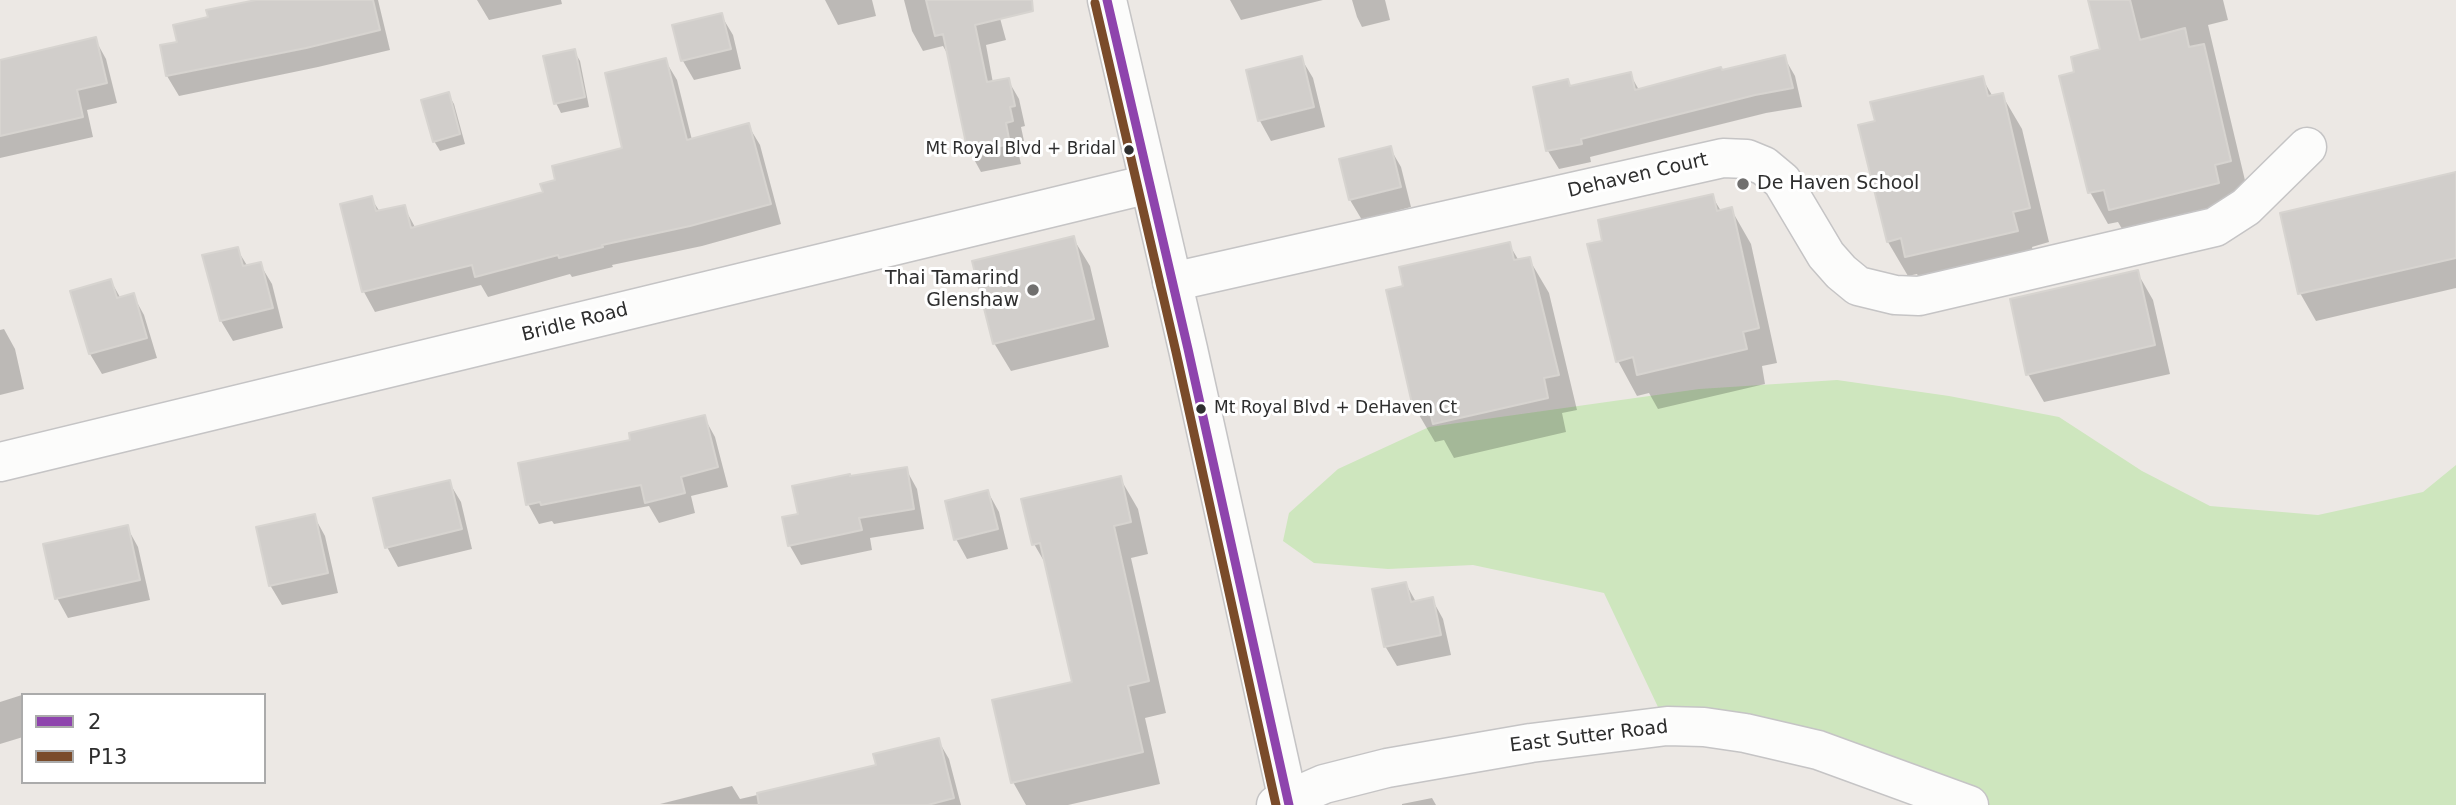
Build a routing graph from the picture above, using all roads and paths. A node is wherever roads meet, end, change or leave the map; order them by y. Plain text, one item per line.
1 (1107, 0) edge
2 (2307, 147) dead end
3 (1149, 184) junction
4 (1172, 282) junction
5 (0, 462) edge
6 (1284, 803) edge
7 (1969, 805) edge

1 - 3 street
2 - 4 street, Dehaven Court
3 - 4 street
3 - 5 street, Bridle Road
4 - 6 street
6 - 7 street, East Sutter Road

